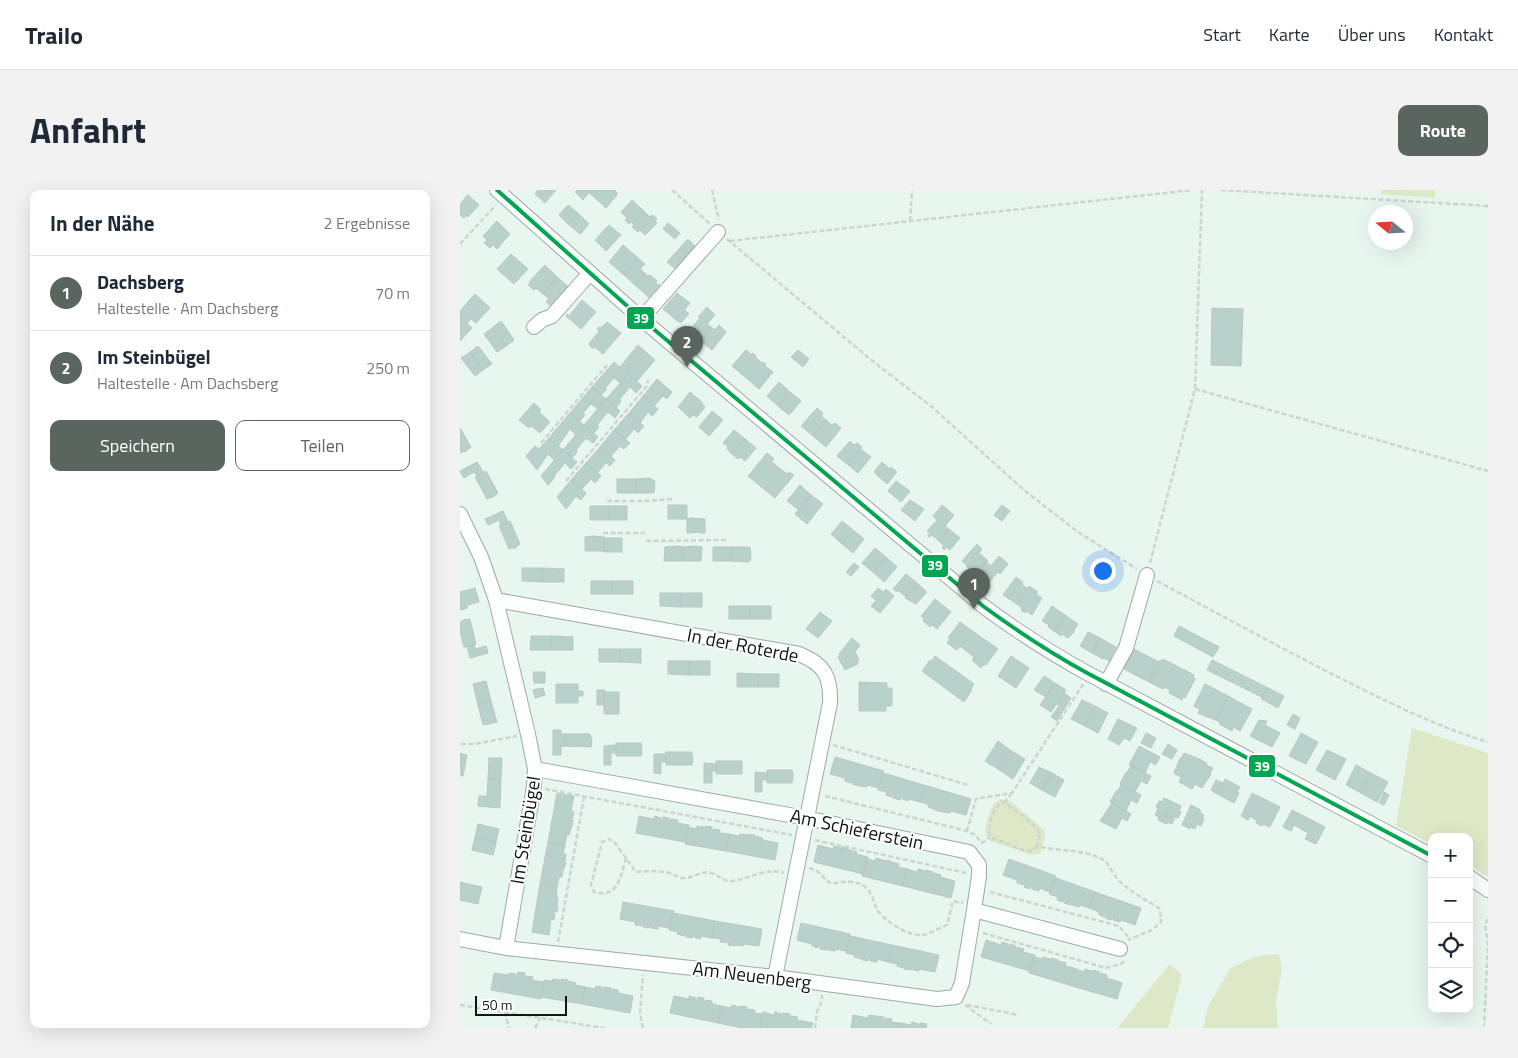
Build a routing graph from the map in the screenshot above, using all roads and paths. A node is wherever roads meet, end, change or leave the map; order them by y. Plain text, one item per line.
1 (497, 190) edge
2 (672, 190) edge
3 (712, 190) edge
4 (912, 190) edge
5 (1192, 190) edge
6 (1202, 190) edge
7 (1221, 190) edge
8 (1488, 206) edge
9 (517, 208) junction
10 (910, 221) junction
11 (718, 232) junction
12 (730, 241) junction
13 (460, 244) edge
14 (590, 273) junction
15 (642, 318) junction
16 (534, 327) dead end
17 (607, 365) dead end
18 (648, 380) dead end
19 (1195, 389) junction
20 (541, 442) dead end
21 (1488, 471) edge
22 (566, 481) dead end
23 (672, 499) dead end
24 (607, 501) dead end
25 (460, 514) edge
26 (603, 532) dead end
27 (646, 533) dead end
28 (728, 540) dead end
29 (646, 541) dead end
30 (1147, 575) junction
31 (496, 600) junction
32 (1089, 674) junction
33 (1106, 684) junction
34 (528, 734) junction
35 (823, 741) junction
36 (1488, 742) edge
37 (461, 744) dead end
38 (534, 769) junction
39 (534, 786) junction
40 (968, 786) dead end
41 (811, 793) junction
42 (1012, 793) junction
43 (585, 797) junction
44 (1004, 804) junction
45 (806, 818) junction
46 (967, 831) junction
47 (803, 837) junction
48 (990, 837) junction
49 (1037, 846) junction
50 (1428, 854) edge
51 (626, 858) junction
52 (796, 870) junction
53 (980, 876) junction
54 (1470, 878) edge
55 (1488, 890) edge
56 (974, 907) junction
57 (1488, 919) edge
58 (460, 939) edge
59 (506, 948) junction
60 (1120, 948) joint
61 (556, 953) junction
62 (645, 963) junction
63 (775, 977) junction
64 (822, 984) junction
65 (956, 997) junction
66 (460, 1005) edge
67 (505, 1012) junction
68 (1019, 1014) dead end
69 (540, 1018) junction
70 (509, 1028) edge
71 (535, 1028) edge
72 (604, 1028) edge
73 (642, 1028) edge
74 (815, 1028) edge
75 (1484, 1028) edge

1 - 9 street
2 - 11 path
3 - 11 path
4 - 10 path
5 - 10 path
6 - 19 path
7 - 8 path
9 - 13 path
9 - 14 street
10 - 12 path
11 - 12 path
11 - 15 street
12 - 30 path
14 - 15 street
14 - 16 street
15 - 32 street
17 - 20 path
18 - 22 path
19 - 21 path
19 - 30 path
23 - 24 path
25 - 31 street, Im Steinbügel
26 - 27 path
28 - 29 path
30 - 33 street
30 - 36 path
31 - 34 street, Im Steinbügel
31 - 35 street, In der Roterde
32 - 33 street
32 - 42 path
33 - 50 street
34 - 37 path
34 - 38 street, Im Steinbügel
35 - 40 path
35 - 41 street, In der Roterde
38 - 39 street, Im Steinbügel
38 - 45 street, Am Schieferstein
39 - 43 path
39 - 59 street, Im Steinbügel
41 - 45 street, In der Roterde
41 - 46 path
42 - 44 path
42 - 46 path
43 - 47 path
43 - 61 path
44 - 48 path
44 - 49 path
45 - 47 street, In der Roterde
45 - 53 street, Am Schieferstein
46 - 48 path
47 - 52 street, In der Roterde
47 - 53 path
48 - 49 path
49 - 60 path
51 - 51 path
51 - 52 path
52 - 56 path
52 - 63 street, In der Roterde
53 - 56 street
54 - 55 street
56 - 60 street
56 - 65 street
57 - 75 path
58 - 59 street, Am Neuenberg
59 - 61 street, Am Neuenberg
61 - 62 street, Am Neuenberg
62 - 63 street, Am Neuenberg
62 - 73 path
63 - 64 street, Am Neuenberg
64 - 65 street, Am Neuenberg
64 - 74 path
65 - 68 path
66 - 67 path
67 - 69 path
67 - 70 path
69 - 71 path
69 - 72 path

